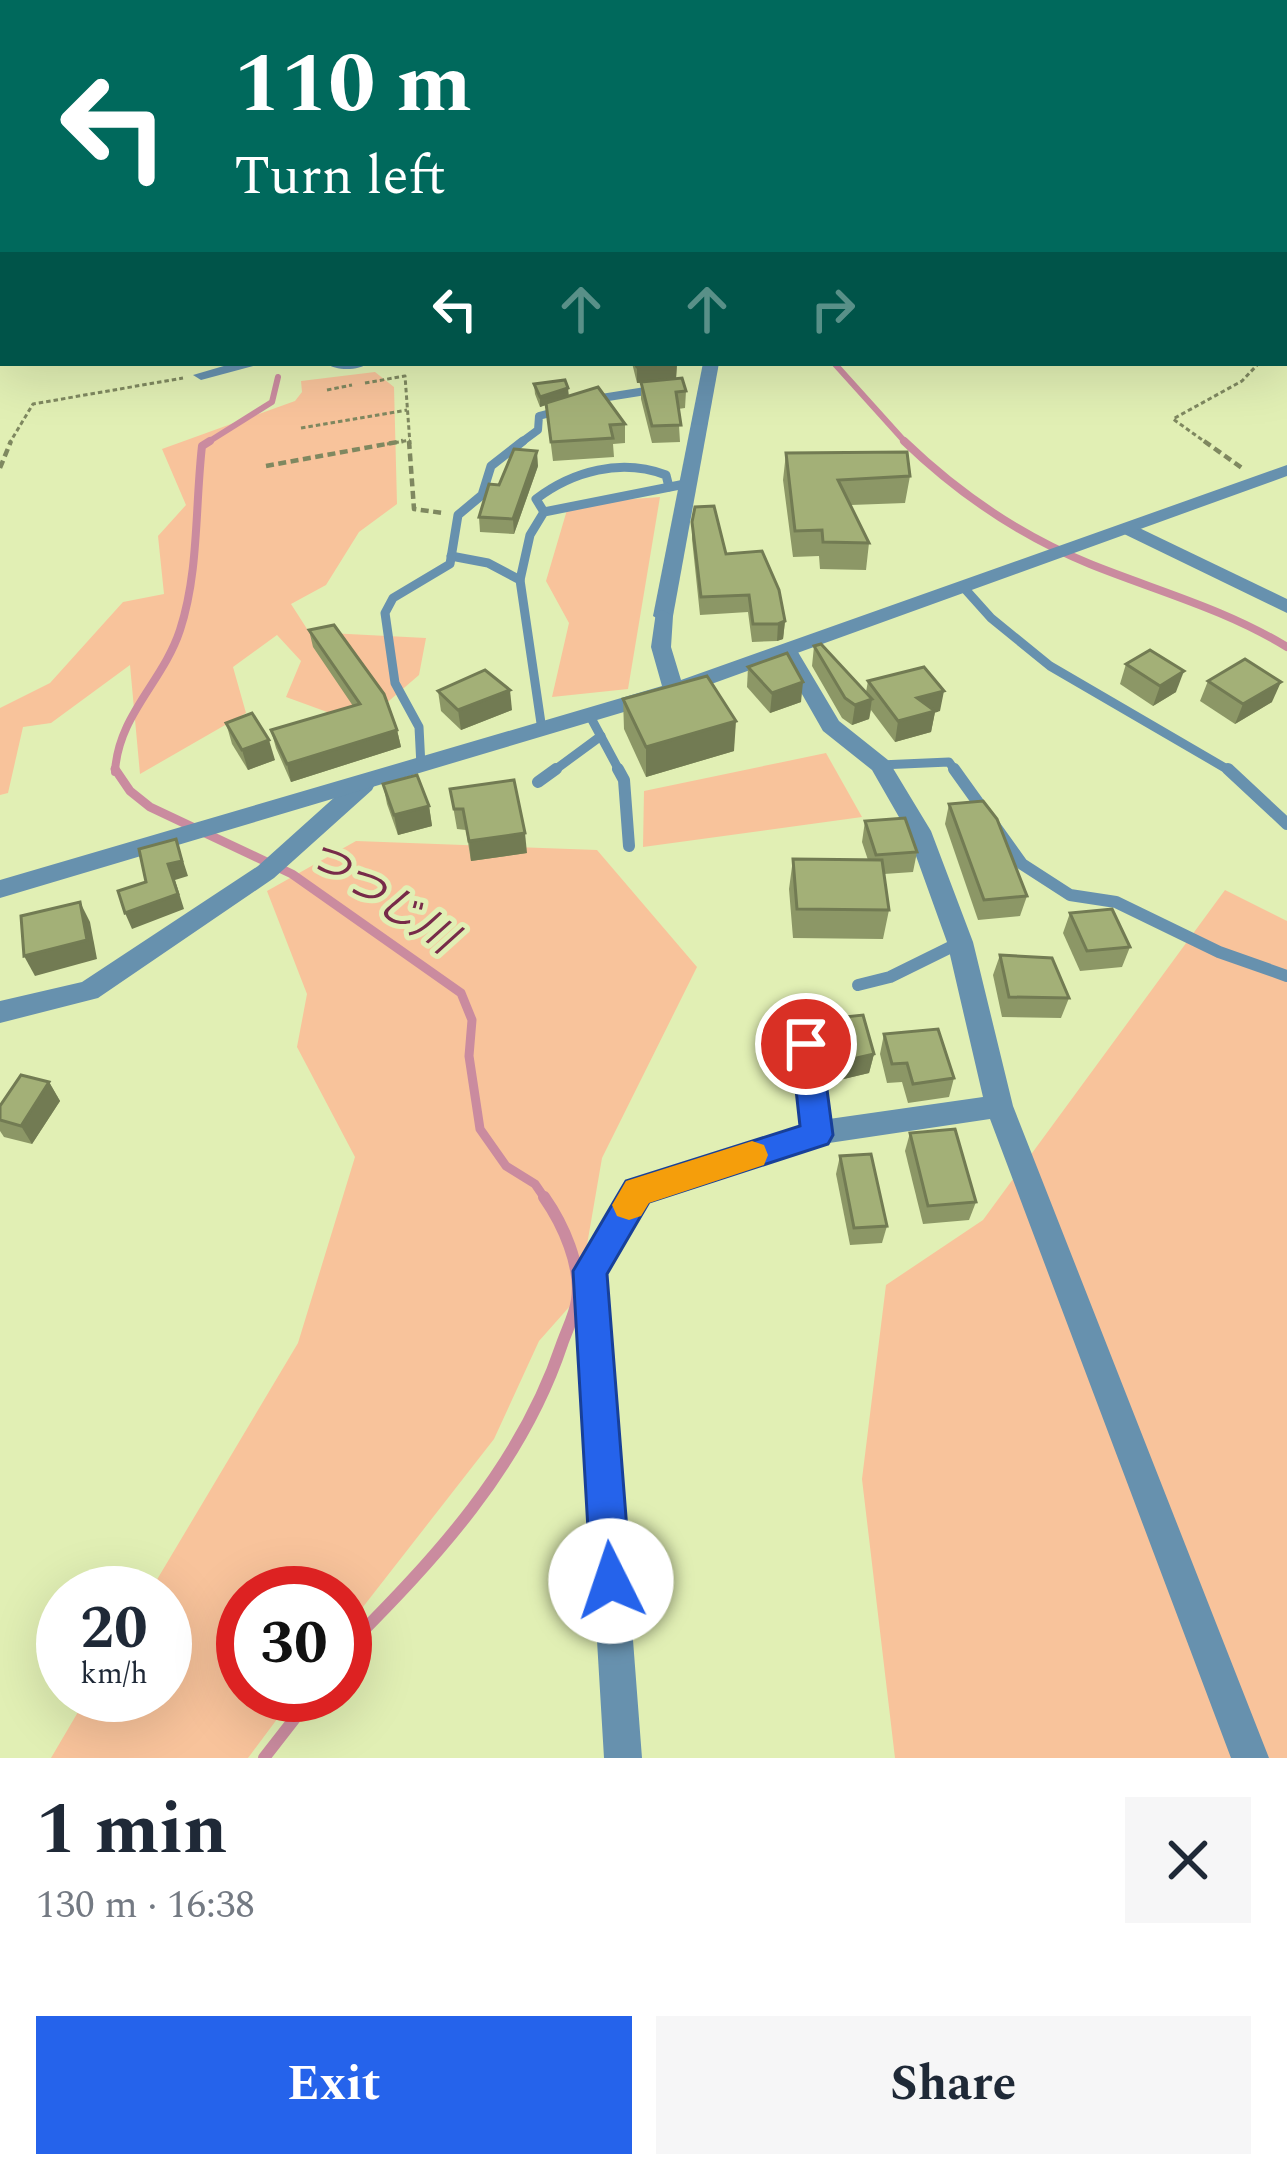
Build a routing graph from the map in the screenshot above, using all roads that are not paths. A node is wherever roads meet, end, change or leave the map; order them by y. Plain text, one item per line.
1 (242, 366) edge
2 (710, 373) edge
3 (201, 375) road end
4 (687, 386) edge
5 (665, 388) edge
6 (1287, 470) edge
7 (690, 483) junction
8 (668, 488) junction
9 (544, 512) junction
10 (1129, 529) junction
11 (452, 556) junction
12 (520, 580) junction
13 (965, 590) junction
14 (1287, 607) edge
15 (788, 652) junction
16 (674, 690) junction
17 (595, 726) junction
18 (542, 730) junction
19 (880, 764) junction
20 (421, 766) junction
21 (538, 782) dead end
22 (364, 784) junction
23 (1287, 824) edge
24 (629, 846) dead end
25 (0, 890) edge
26 (960, 942) junction
27 (1287, 976) edge
28 (858, 985) dead end
29 (0, 1012) edge
30 (806, 1044) dead end
31 (999, 1106) junction
32 (817, 1135) junction
33 (623, 1758) edge
34 (1250, 1758) edge

1 - 3 street
2 - 4 lane
2 - 7 street
5 - 11 lane
6 - 10 street
7 - 8 lane
7 - 16 street
8 - 9 lane
8 - 9 lane
9 - 12 lane
10 - 13 street
10 - 14 street
11 - 12 lane
11 - 20 lane
12 - 18 lane
13 - 15 street
13 - 23 lane
15 - 16 street
15 - 19 street
16 - 17 street
17 - 18 street
17 - 21 lane
17 - 24 lane
18 - 20 street
19 - 26 street
19 - 27 lane
20 - 22 street
22 - 25 street
22 - 29 street
26 - 28 lane
26 - 31 street
30 - 32 lane
31 - 32 street
31 - 34 street
32 - 33 street

